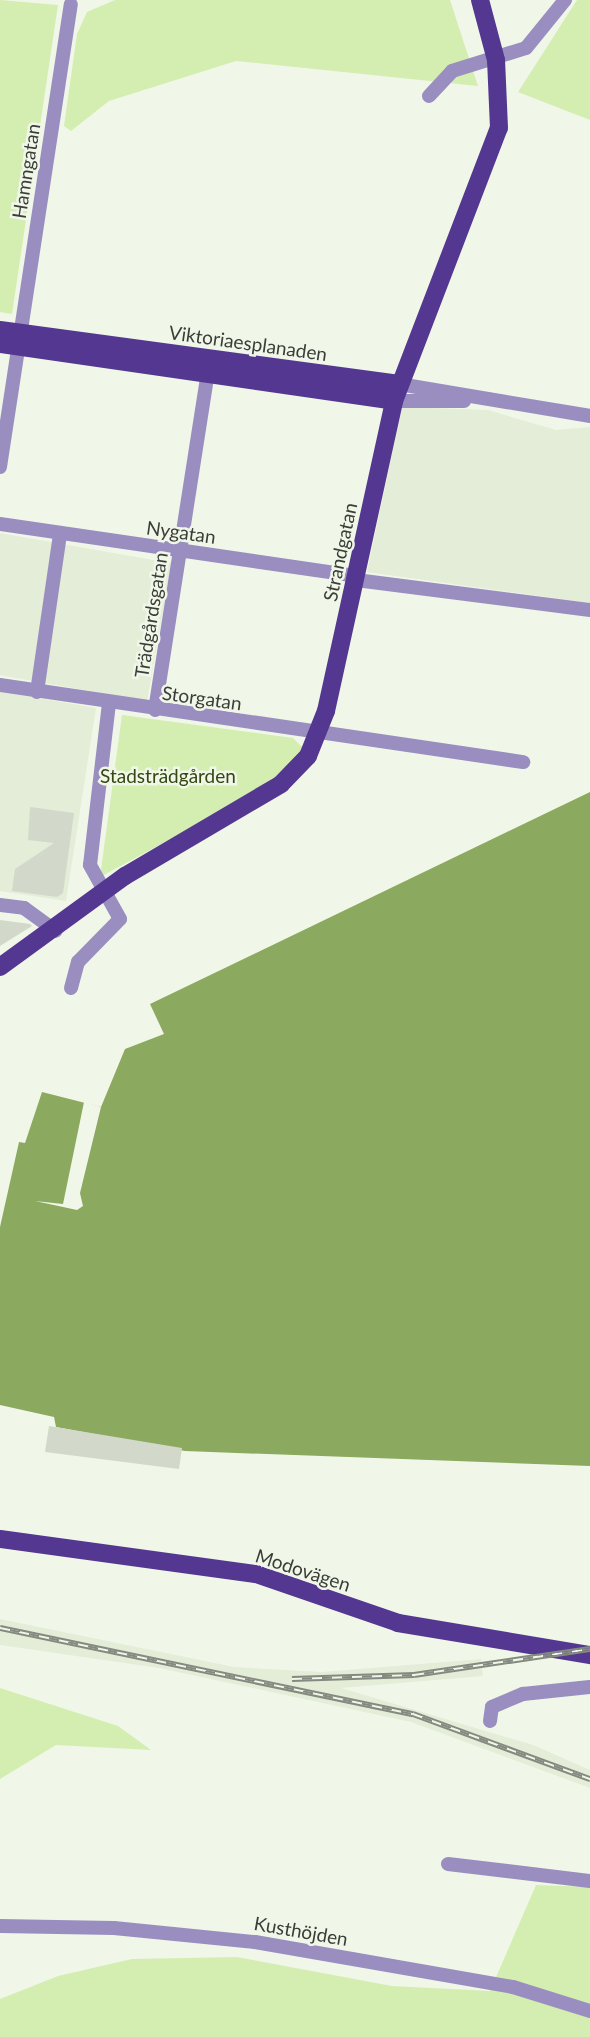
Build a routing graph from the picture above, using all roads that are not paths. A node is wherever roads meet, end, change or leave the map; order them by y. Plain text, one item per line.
1 (86, 0) edge
2 (480, 0) edge
3 (565, 0) edge
4 (66, 2) edge
5 (496, 60) junction
6 (429, 96) dead end
7 (0, 330) edge
8 (20, 339) junction
9 (0, 344) edge
10 (209, 367) junction
11 (396, 392) junction
12 (590, 416) edge
13 (0, 467) edge
14 (0, 524) edge
15 (60, 534) junction
16 (181, 552) junction
17 (356, 578) junction
18 (590, 610) edge
19 (0, 685) edge
20 (37, 692) junction
21 (109, 704) junction
22 (155, 710) junction
23 (309, 733) junction
24 (523, 762) dead end
25 (103, 893) junction
26 (0, 905) edge
27 (56, 931) junction
28 (0, 967) edge
29 (71, 988) dead end
30 (0, 1539) edge
31 (590, 1655) edge
32 (590, 1687) edge
33 (490, 1721) dead end
34 (448, 1864) dead end
35 (590, 1881) edge
36 (0, 1926) edge
37 (590, 2011) edge

1 - 4 street
2 - 5 main road, Strandgatan
3 - 5 street
4 - 8 street, Hamngatan
5 - 6 street
5 - 11 main road, Strandgatan
7 - 8 main road, Viktoriaesplanaden
8 - 9 main road, Viktoriaesplanaden
8 - 10 main road, Viktoriaesplanaden
8 - 13 street, Hamngatan
10 - 11 main road, Viktoriaesplanaden
10 - 16 street, Trädgårdsgatan
11 - 12 street, Viktoriaesplanaden
11 - 17 main road, Strandgatan
14 - 15 street, Nygatan
15 - 16 street, Nygatan
15 - 20 street
16 - 17 street, Nygatan
16 - 22 street, Trädgårdsgatan
17 - 18 street, Nygatan
17 - 23 main road, Strandgatan
19 - 20 street, Storgatan
20 - 21 street, Storgatan
21 - 22 street, Storgatan
21 - 25 street
22 - 23 street, Storgatan
23 - 24 street, Storgatan
23 - 25 main road, Strandgatan
25 - 27 main road, Strandgatan
25 - 29 street
26 - 27 street
27 - 28 main road, Strandgatan
30 - 31 main road, Modovägen
32 - 33 street
34 - 35 street
36 - 37 street, Kusthöjden

